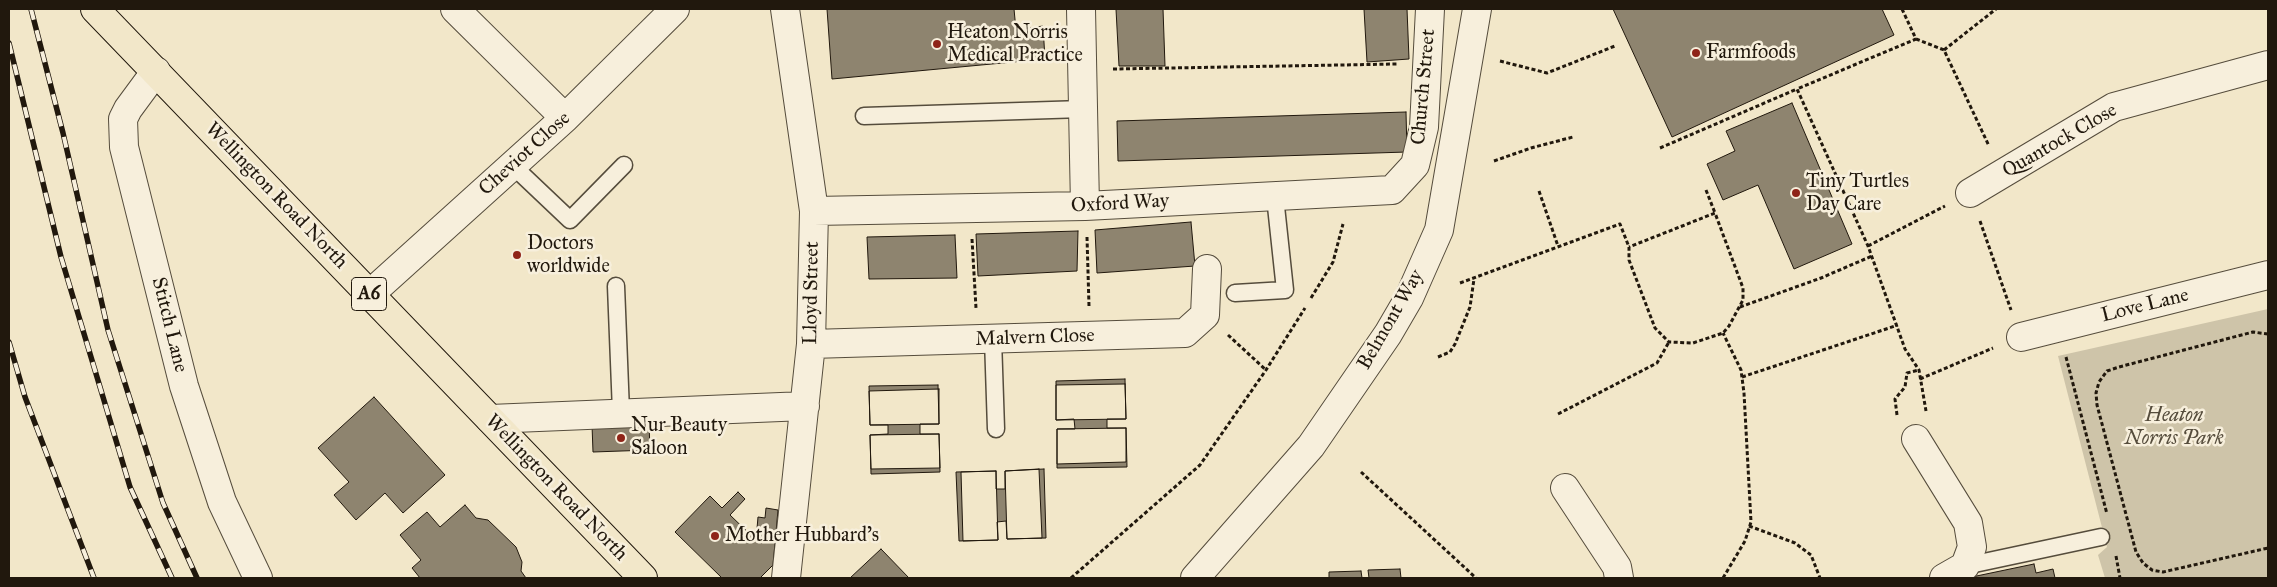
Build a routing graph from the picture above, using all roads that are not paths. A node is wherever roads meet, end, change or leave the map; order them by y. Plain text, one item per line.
1 (96, 9) edge
2 (455, 9) edge
3 (675, 9) edge
4 (785, 9) edge
5 (1081, 9) edge
6 (1430, 9) edge
7 (1477, 9) edge
8 (2268, 65) edge
9 (156, 71) junction
10 (1083, 109) junction
11 (864, 116) dead end
12 (565, 118) junction
13 (512, 165) junction
14 (624, 165) dead end
15 (1416, 165) joint
16 (1970, 193) road end
17 (1276, 197) junction
18 (1085, 206) junction
19 (814, 212) junction
20 (1207, 269) dead end
21 (2268, 275) edge
22 (616, 286) dead end
23 (1235, 293) dead end
24 (370, 294) junction
25 (2021, 337) road end
26 (985, 339) junction
27 (812, 344) junction
28 (805, 406) junction
29 (621, 412) junction
30 (490, 419) junction
31 (996, 429) dead end
32 (1916, 439) road end
33 (1565, 488) dead end
34 (2101, 537) dead end
35 (1954, 572) edge
36 (258, 578) edge
37 (643, 578) edge
38 (786, 578) edge
39 (1195, 578) edge
40 (1619, 578) edge

1 - 9 highway, Wellington Road North / A6
2 - 12 street
3 - 12 street, Cheviot Close
4 - 19 street, Lloyd Street
5 - 10 street
6 - 15 street, Church Street
7 - 39 street, Belmont Way
8 - 16 street, Quantock Close
9 - 24 highway, Wellington Road North / A6
9 - 36 street, Stitch Lane
10 - 11 lane
10 - 18 street
12 - 13 street, Cheviot Close
13 - 14 lane
13 - 24 street, Cheviot Close
15 - 17 street, Oxford Way
17 - 18 street, Oxford Way
17 - 23 lane
18 - 19 street, Oxford Way
19 - 27 street, Lloyd Street
20 - 26 street, Malvern Close
21 - 25 street, Love Lane
22 - 29 lane
24 - 30 highway, Wellington Road North / A6
26 - 27 street, Malvern Close
26 - 31 lane
27 - 28 street, Lloyd Street
28 - 29 street
28 - 38 street, Lloyd Street
29 - 30 street
30 - 37 highway, Wellington Road North / A6
32 - 35 street
33 - 40 street
34 - 35 lane

